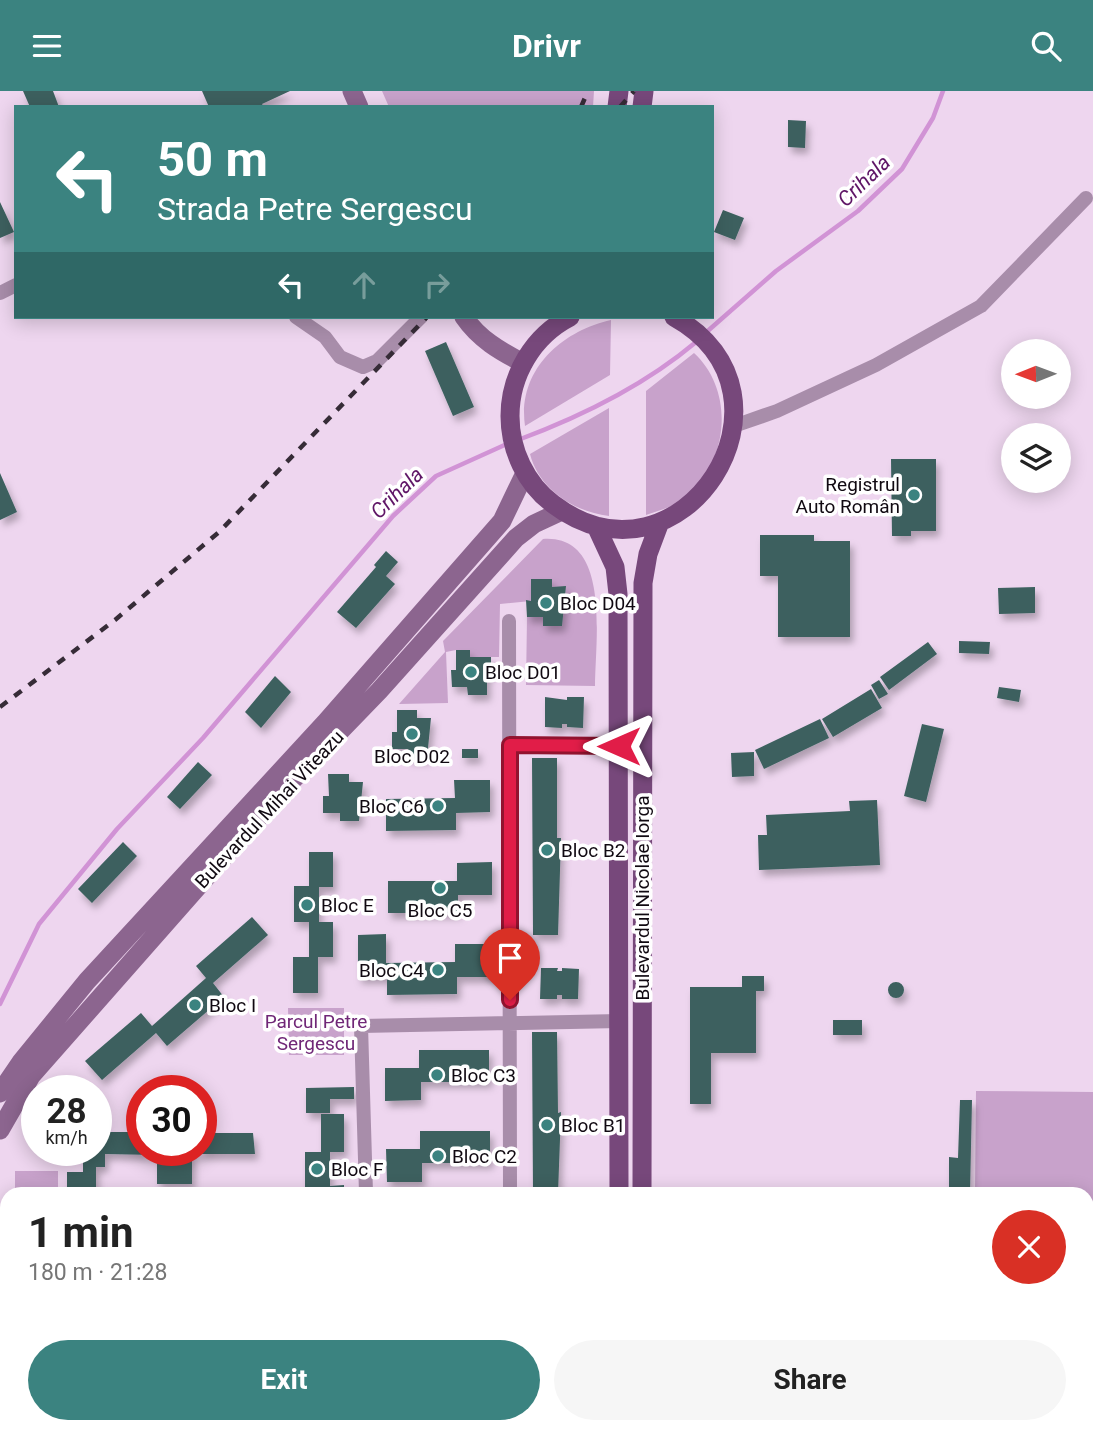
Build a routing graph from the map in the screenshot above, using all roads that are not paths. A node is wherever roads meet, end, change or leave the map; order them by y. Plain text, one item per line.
1 (1086, 198) dead end
2 (299, 319) edge
3 (419, 319) edge
4 (466, 319) edge
5 (567, 319) edge
6 (683, 322) edge
7 (523, 363) junction
8 (734, 426) junction
9 (523, 468) junction
10 (562, 511) junction
11 (660, 522) junction
12 (596, 526) junction
13 (509, 621) dead end
14 (330, 729) junction
15 (510, 745) junction
16 (619, 746) junction
17 (147, 930) junction
18 (620, 1021) junction
19 (510, 1024) junction
20 (0, 1093) edge
21 (0, 1131) edge
22 (366, 1187) edge
23 (510, 1187) edge
24 (619, 1187) edge
25 (642, 1187) edge

1 - 8 street
2 - 3 street
4 - 7 main road
5 - 7 main road
6 - 8 main road
7 - 9 main road
8 - 11 main road
9 - 10 main road
9 - 14 main road, Bulevardul Mihai Viteazu
10 - 12 main road
10 - 14 main road, Bulevardul Mihai Viteazu
11 - 12 main road
11 - 25 main road, Bulevardul Nicolae Iorga
12 - 16 main road, Bulevardul Nicolae Iorga
13 - 15 street
14 - 17 main road, Bulevardul Mihai Viteazu
15 - 16 street
15 - 19 street
16 - 18 main road, Bulevardul Nicolae Iorga
17 - 20 main road, Bulevardul Mihai Viteazu
17 - 21 main road, Bulevardul Mihai Viteazu
18 - 19 street
18 - 24 main road, Bulevardul Nicolae Iorga
19 - 22 street
19 - 23 street

